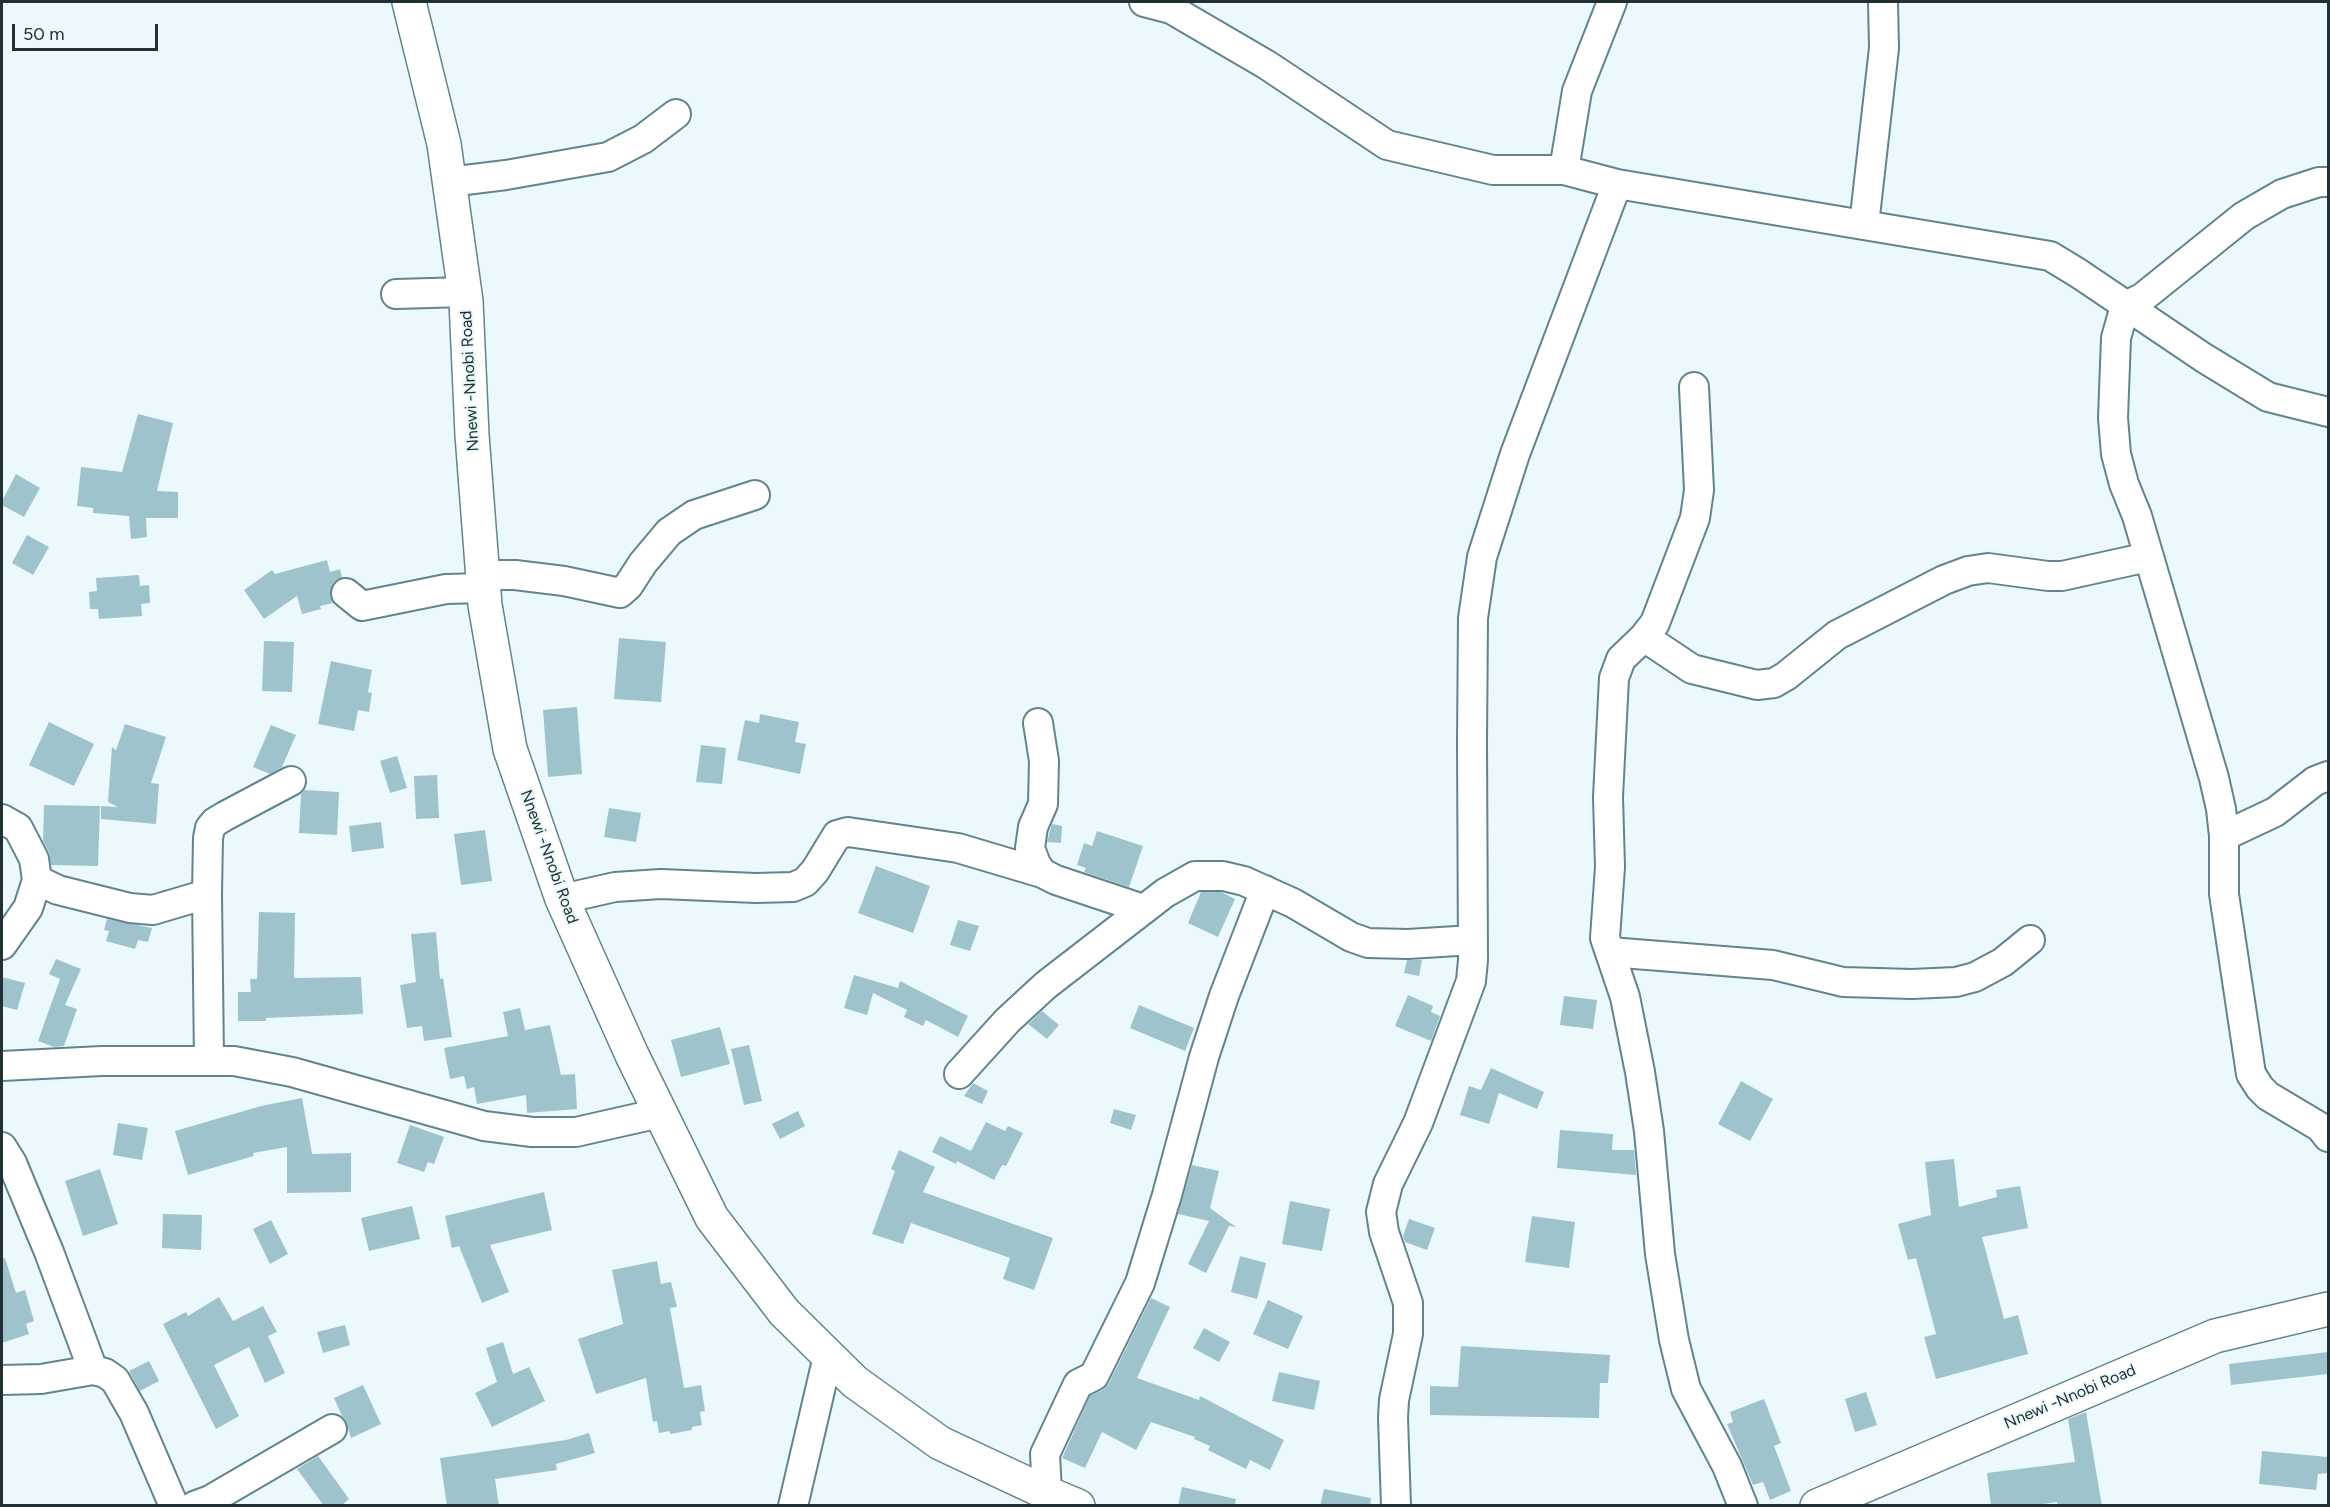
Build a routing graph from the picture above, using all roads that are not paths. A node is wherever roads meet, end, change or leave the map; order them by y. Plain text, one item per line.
1 (409, 2) edge
2 (1144, 2) edge
3 (1612, 2) edge
4 (1883, 2) edge
5 (676, 114) dead end
6 (1564, 170) junction
7 (449, 182) junction
8 (2328, 182) edge
9 (1617, 183) junction
10 (1864, 225) junction
11 (465, 292) junction
12 (396, 294) dead end
13 (2125, 306) junction
14 (1694, 387) dead end
15 (2328, 412) edge
16 (755, 495) dead end
17 (2148, 557) junction
18 (484, 582) junction
19 (346, 593) dead end
20 (1644, 637) junction
21 (1038, 723) dead end
22 (2328, 776) edge
23 (291, 781) dead end
24 (2, 819) edge
25 (2224, 836) junction
26 (1042, 873) junction
27 (37, 880) junction
28 (1265, 890) junction
29 (207, 894) junction
30 (562, 899) junction
31 (1143, 909) junction
32 (1473, 940) junction
33 (2030, 940) dead end
34 (2, 945) edge
35 (1610, 952) junction
36 (209, 1060) junction
37 (2, 1066) edge
38 (959, 1074) dead end
39 (660, 1113) junction
40 (2328, 1137) edge
41 (2, 1147) edge
42 (2328, 1309) edge
43 (828, 1356) junction
44 (93, 1370) junction
45 (2, 1380) edge
46 (332, 1429) dead end
47 (1047, 1493) junction
48 (174, 1506) edge
49 (194, 1506) edge
50 (793, 1506) edge
51 (1078, 1506) edge
52 (1396, 1506) edge
53 (1743, 1506) edge
54 (1817, 1506) edge

1 - 7 main road, Nnewi -Nnobi Road
2 - 6 street
3 - 6 street
4 - 10 street
5 - 7 street
6 - 9 street
7 - 11 main road, Nnewi -Nnobi Road
8 - 13 street
9 - 10 street
9 - 32 street
10 - 13 street
11 - 12 street
11 - 18 main road, Nnewi -Nnobi Road
13 - 15 street
13 - 17 street
14 - 20 street
16 - 18 street
17 - 20 street
17 - 25 street
18 - 19 street
18 - 30 main road, Nnewi -Nnobi Road
20 - 35 street
21 - 26 street
22 - 25 street
23 - 29 street
24 - 27 street
25 - 40 street
26 - 30 street
26 - 31 street
27 - 29 street
27 - 34 street
28 - 31 street
28 - 32 street
28 - 47 street
29 - 36 street
30 - 39 main road, Nnewi -Nnobi Road
31 - 38 street
32 - 52 street
33 - 35 street
35 - 53 street
36 - 37 street
36 - 39 street
39 - 43 main road, Nnewi -Nnobi Road
41 - 44 street
42 - 54 main road, Nnewi -Nnobi Road
43 - 47 main road, Nnewi -Nnobi Road
43 - 50 street
44 - 45 street
44 - 48 street
46 - 49 street
47 - 51 main road, Nnewi -Nnobi Road

